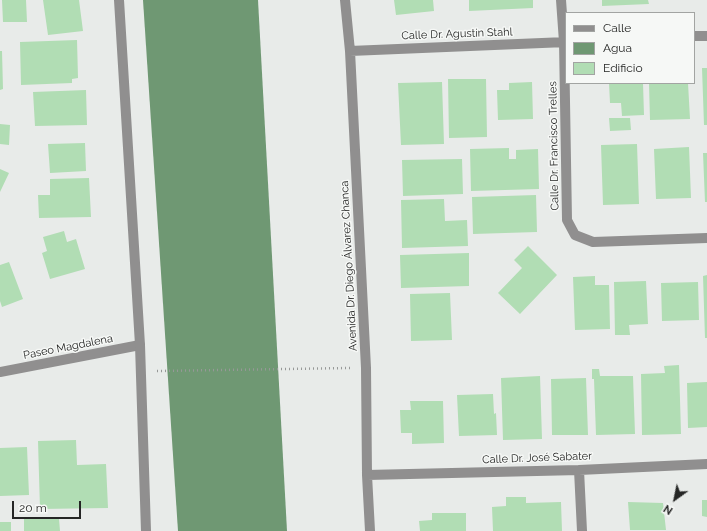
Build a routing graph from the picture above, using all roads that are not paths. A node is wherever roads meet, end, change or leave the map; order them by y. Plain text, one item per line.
1 (119, 0) edge
2 (345, 0) edge
3 (561, 0) edge
4 (695, 36) edge
5 (707, 36) edge
6 (565, 42) edge
7 (350, 50) junction
8 (565, 84) edge
9 (707, 238) edge
10 (140, 345) junction
11 (0, 372) edge
12 (707, 464) edge
13 (579, 470) junction
14 (367, 475) junction
15 (146, 531) edge
16 (370, 531) edge
17 (582, 531) edge

1 - 10 street
2 - 7 street, Avenida Dr. Diego Álvarez Chanca
3 - 6 street, Calle Dr. Francisco Trelles
4 - 5 street
6 - 7 street, Calle Dr. Agustin Stahl
7 - 14 street, Avenida Dr. Diego Álvarez Chanca
8 - 9 street, Calle Dr. Francisco Trelles
10 - 11 street, Paseo Magdalena
10 - 15 street
12 - 13 street, Calle Dr. José Sabater
13 - 14 street, Calle Dr. José Sabater
13 - 17 street
14 - 16 street, Avenida Dr. Diego Álvarez Chanca

